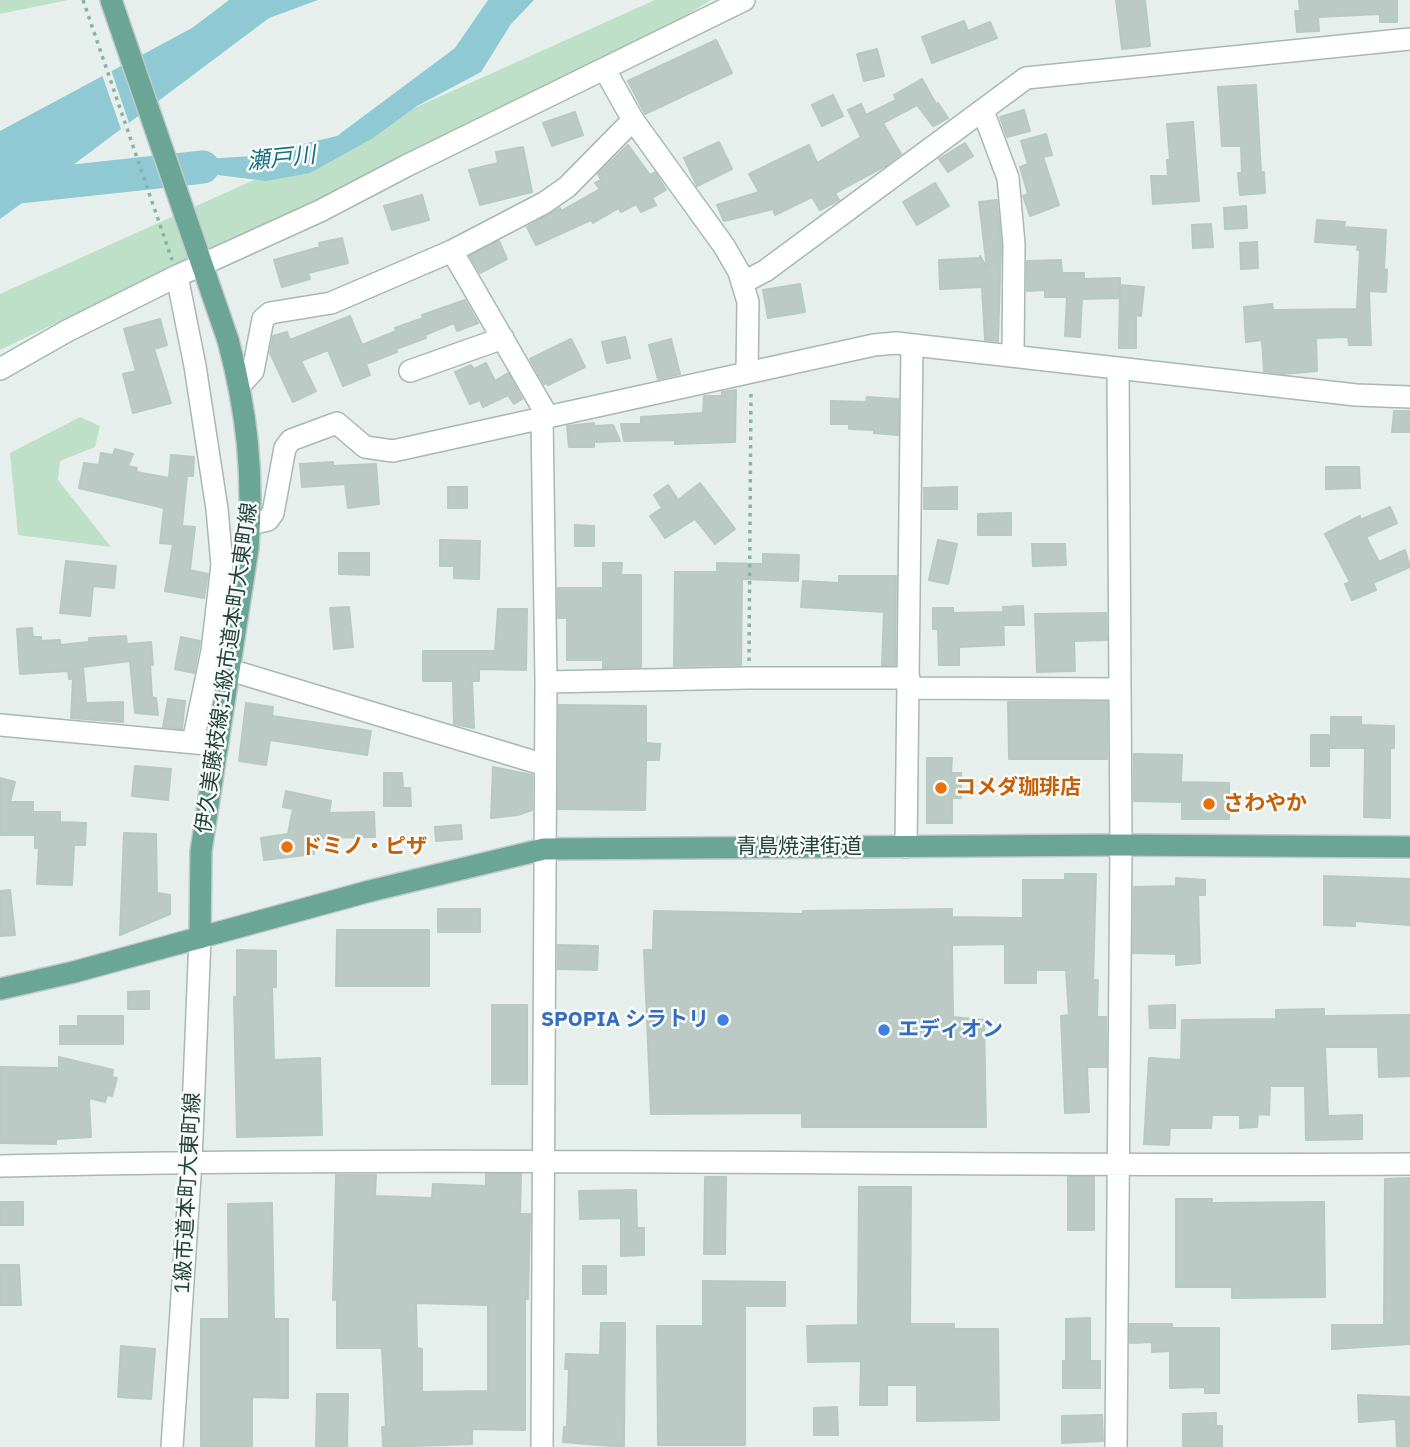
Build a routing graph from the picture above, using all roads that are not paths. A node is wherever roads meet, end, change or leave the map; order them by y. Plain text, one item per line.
1 (111, 0) edge
2 (744, 0) edge
3 (1410, 39) edge
4 (605, 70) junction
5 (983, 111) junction
6 (633, 120) junction
7 (452, 251) junction
8 (201, 262) junction
9 (175, 270) junction
10 (742, 283) junction
11 (503, 338) junction
12 (912, 345) junction
13 (1013, 356) junction
14 (1118, 368) junction
15 (0, 369) edge
16 (410, 371) dead end
17 (749, 373) junction
18 (240, 385) junction
19 (1410, 397) edge
20 (545, 418) junction
21 (250, 524) junction
22 (230, 670) junction
23 (545, 682) junction
24 (909, 683) junction
25 (1120, 689) junction
26 (0, 725) edge
27 (193, 742) junction
28 (219, 746) junction
29 (545, 765) junction
30 (1121, 845) junction
31 (906, 847) junction
32 (1410, 847) edge
33 (544, 849) junction
34 (200, 938) junction
35 (0, 989) edge
36 (191, 1161) junction
37 (544, 1161) junction
38 (1410, 1164) edge
39 (0, 1166) edge
40 (1120, 1166) junction
41 (173, 1447) edge
42 (542, 1447) edge
43 (1116, 1447) edge

1 - 8 main road, 伊久美藤枝線;1級市道本町大東町線
2 - 4 street
3 - 5 street
4 - 6 street
4 - 8 street
5 - 10 street
5 - 13 street
6 - 7 street
6 - 10 street
7 - 11 street
7 - 18 street
8 - 9 street
8 - 18 main road, 伊久美藤枝線;1級市道本町大東町線
9 - 15 street
9 - 27 street
10 - 17 street
11 - 16 street
11 - 20 street
12 - 13 street
12 - 17 street
12 - 24 street
13 - 14 street
14 - 19 street
14 - 25 street
17 - 20 street
18 - 21 main road, 伊久美藤枝線;1級市道本町大東町線
20 - 21 street
20 - 23 street
21 - 22 main road, 伊久美藤枝線;1級市道本町大東町線
22 - 28 main road, 伊久美藤枝線;1級市道本町大東町線
22 - 29 street
23 - 24 street
23 - 29 street
24 - 25 street
24 - 31 street
25 - 30 street
26 - 27 street
27 - 28 street
28 - 34 main road, 伊久美藤枝線;1級市道本町大東町線
29 - 33 street
30 - 31 main road, 青島焼津街道
30 - 32 main road, 青島焼津街道
30 - 40 street
31 - 33 main road, 青島焼津街道
33 - 34 main road, 青島焼津街道
33 - 37 street
34 - 35 main road, 青島焼津街道
34 - 36 street, 1級市道本町大東町線
36 - 37 street
36 - 39 street
36 - 41 street, 1級市道本町大東町線
37 - 40 street
37 - 42 street
38 - 40 street
40 - 43 street

